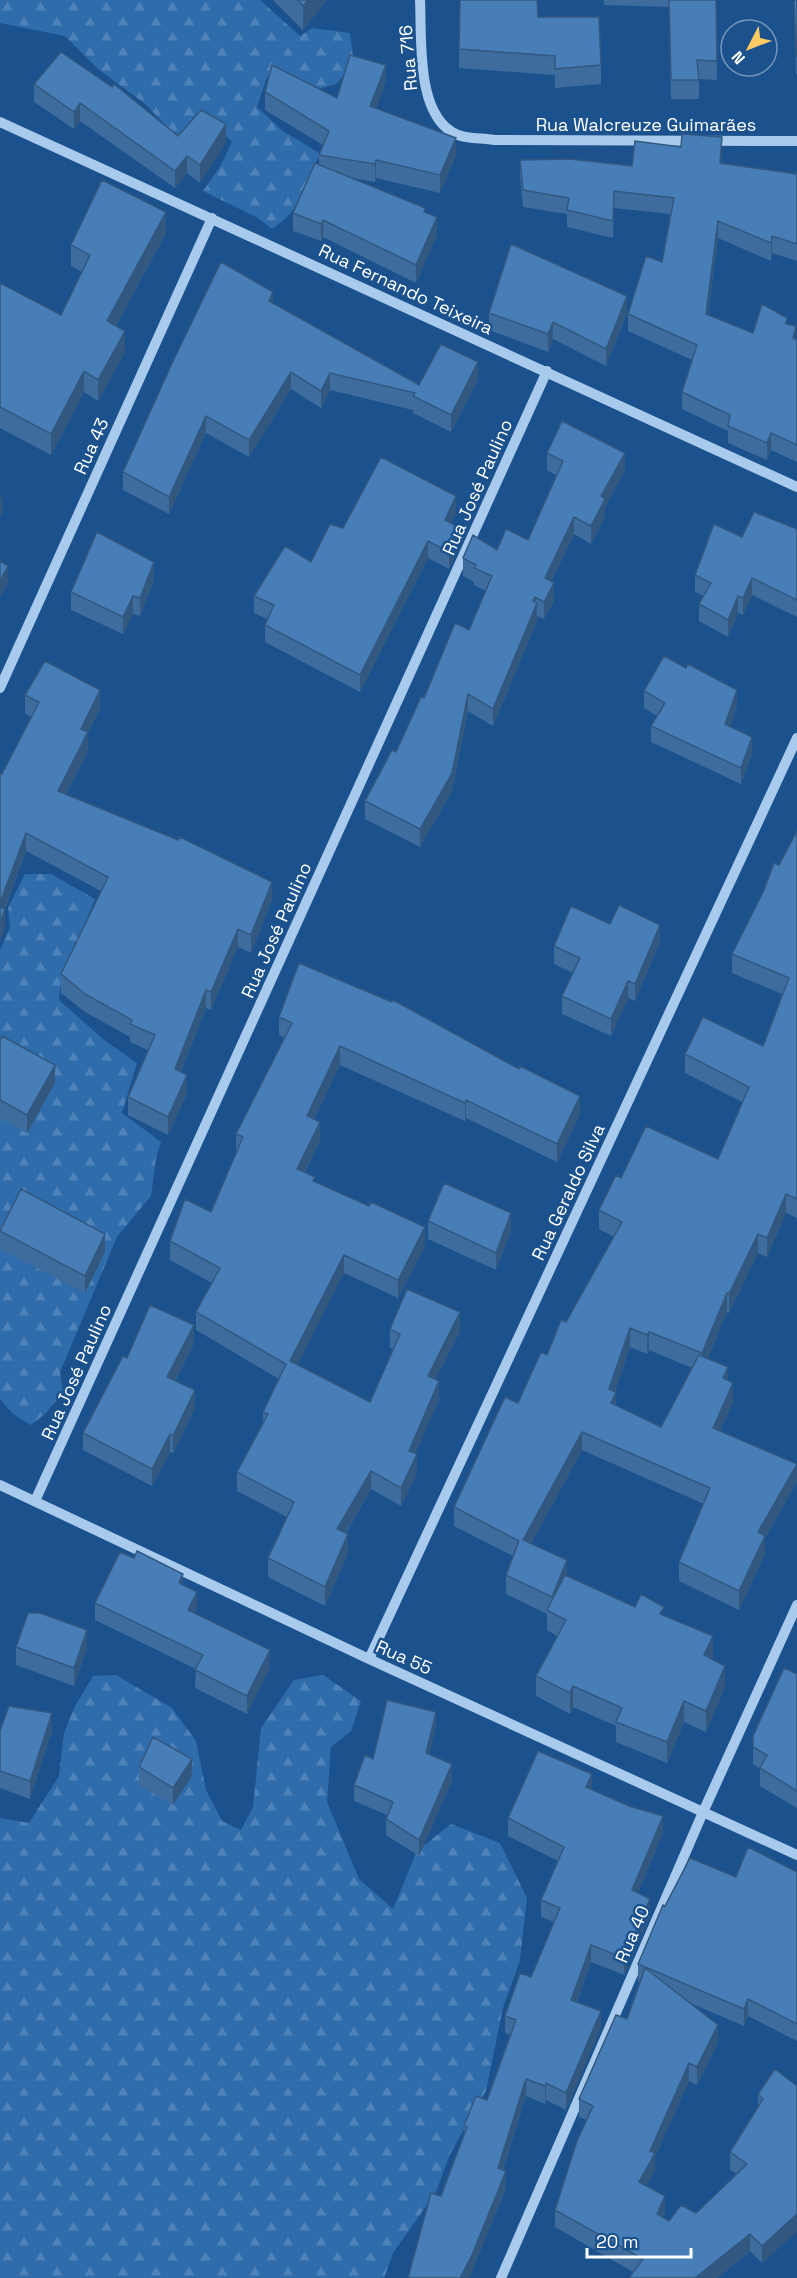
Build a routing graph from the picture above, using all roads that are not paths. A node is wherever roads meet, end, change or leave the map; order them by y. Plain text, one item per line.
1 (420, 0) edge
2 (0, 122) edge
3 (494, 140) joint
4 (797, 141) edge
5 (212, 218) junction
6 (547, 371) junction
7 (797, 487) edge
8 (0, 688) edge
9 (797, 738) edge
10 (0, 1485) edge
11 (35, 1501) junction
12 (797, 1605) edge
13 (369, 1659) junction
14 (704, 1810) junction
15 (797, 1855) edge
16 (501, 2278) edge

1 - 3 street, Rua 716
2 - 5 street, Rua Fernando Teixeira
3 - 4 street, Rua Walcreuze Guimarães
5 - 6 street, Rua Fernando Teixeira
5 - 8 street, Rua 43
6 - 7 street, Rua Fernando Teixeira
6 - 11 street, Rua José Paulino
9 - 13 street, Rua Geraldo Silva
10 - 11 street, Rua 55
11 - 13 street, Rua 55
12 - 14 street, Rua 40
13 - 14 street, Rua 55
14 - 15 street, Rua 55
14 - 16 street, Rua 40

